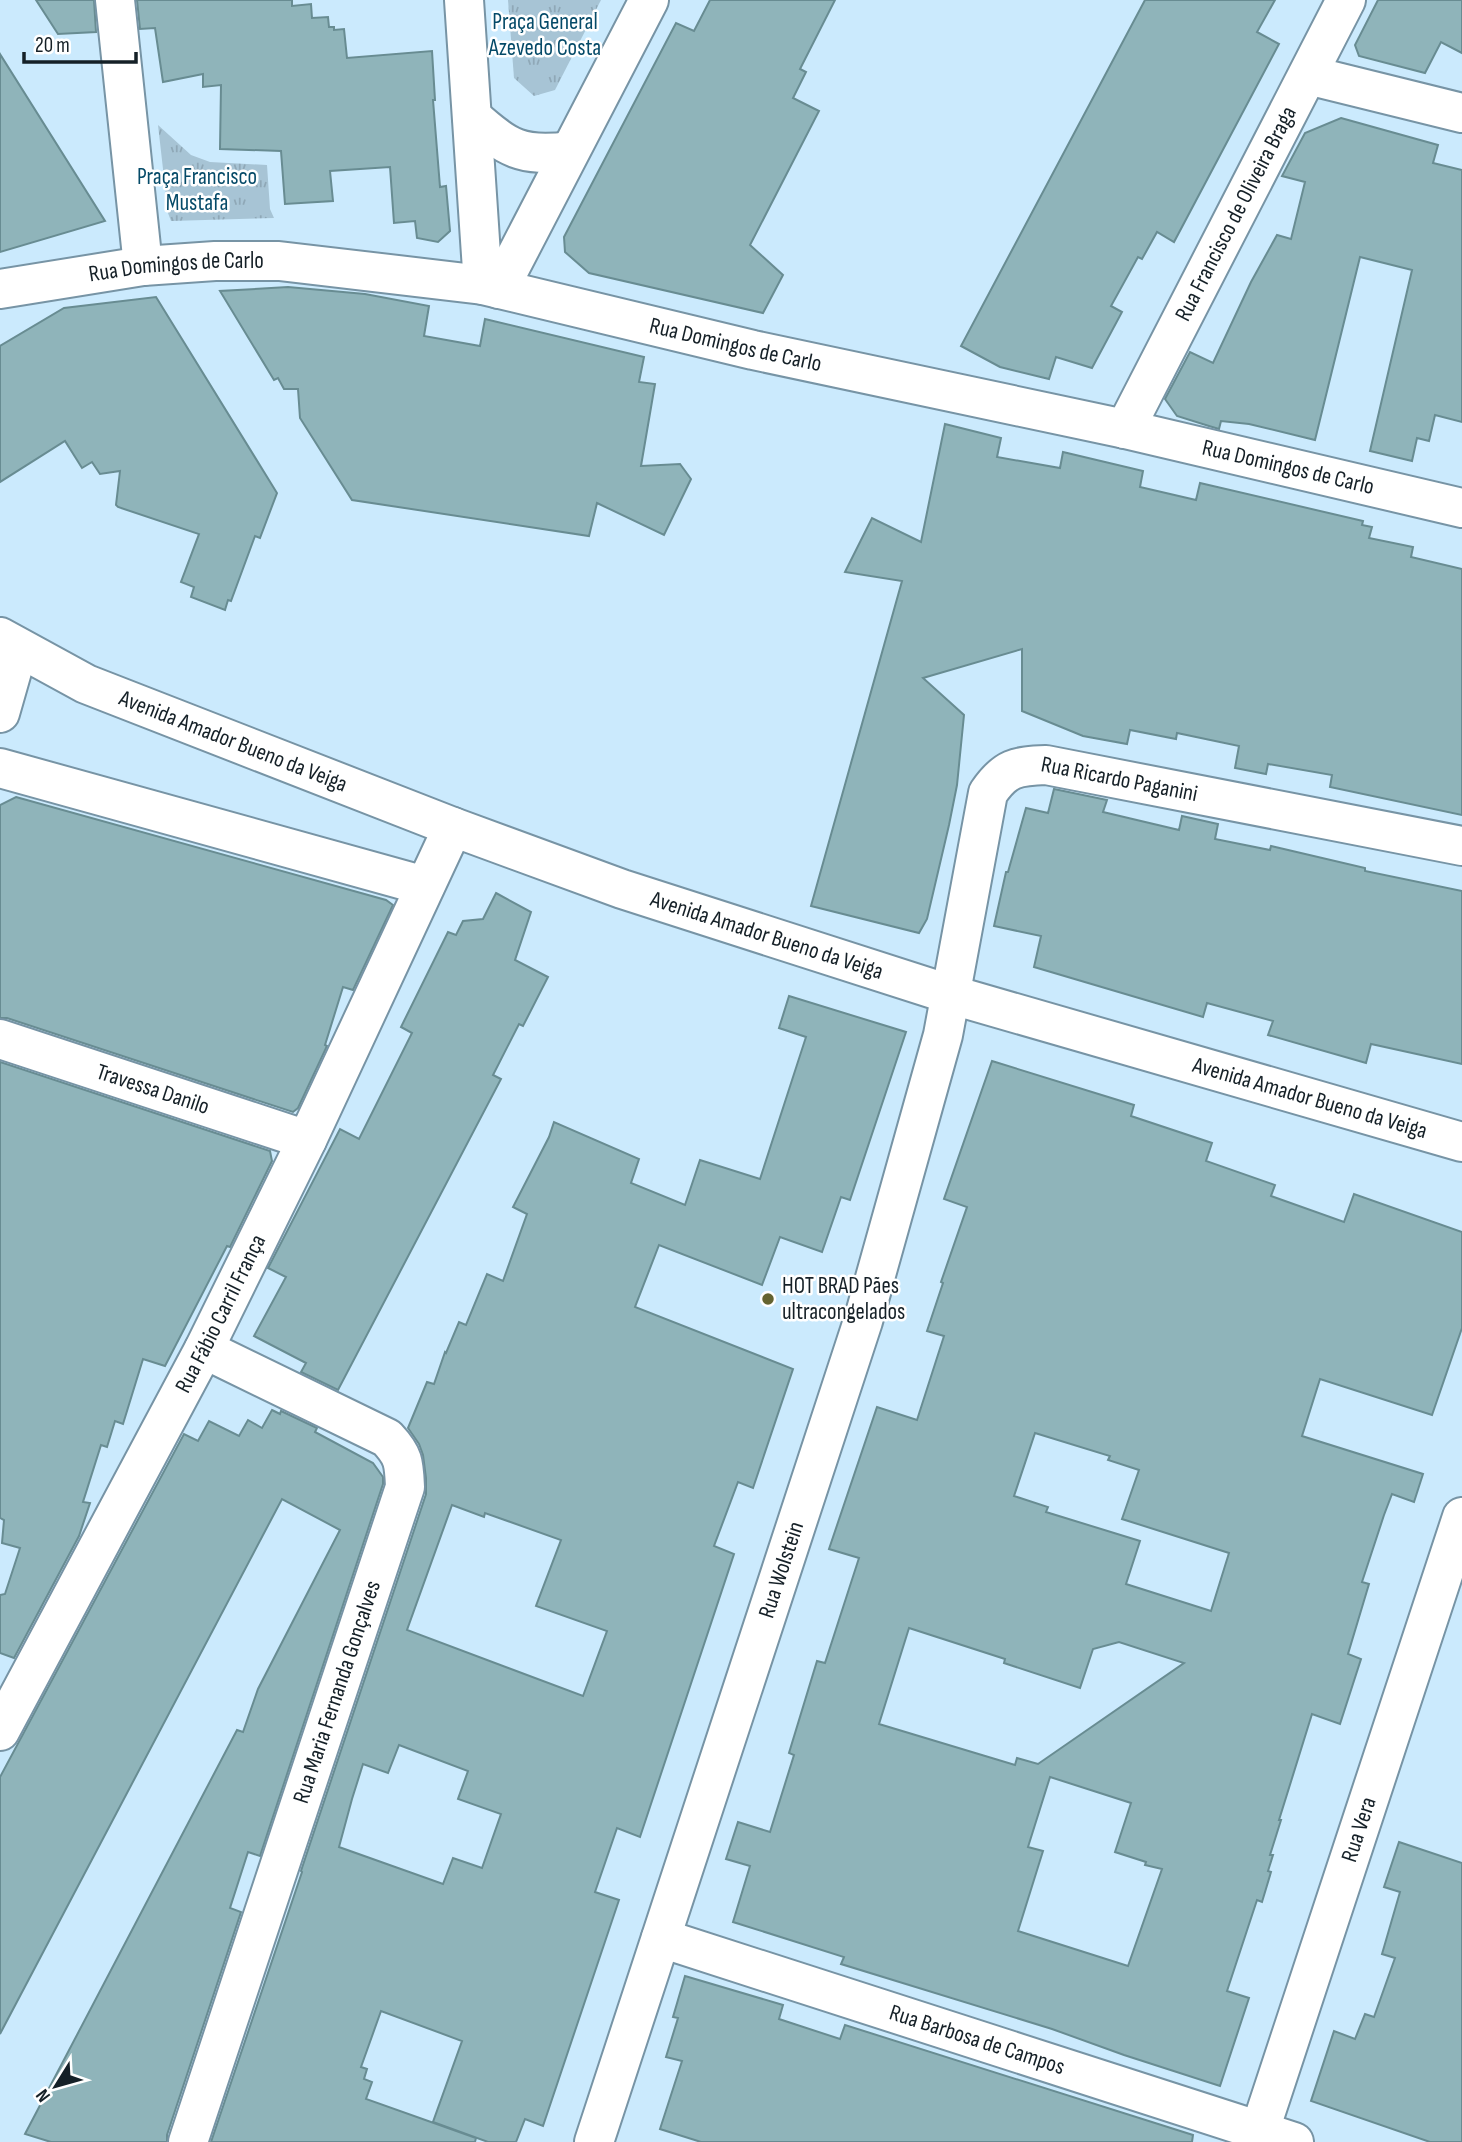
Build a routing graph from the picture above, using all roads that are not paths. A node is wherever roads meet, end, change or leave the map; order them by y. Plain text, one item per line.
1 (115, 0) edge
2 (464, 0) edge
3 (649, 0) edge
4 (1346, 0) edge
5 (1308, 75) junction
6 (1462, 113) edge
7 (472, 117) junction
8 (570, 151) junction
9 (143, 266) junction
10 (491, 287) junction
11 (0, 289) edge
12 (1125, 429) junction
13 (1462, 508) edge
14 (4, 659) edge
15 (0, 713) edge
16 (0, 768) edge
17 (453, 827) junction
18 (1462, 846) edge
19 (425, 886) junction
20 (949, 994) junction
21 (0, 1039) edge
22 (307, 1140) junction
23 (1462, 1142) edge
24 (204, 1349) junction
25 (1462, 1517) edge
26 (2, 1721) edge
27 (661, 1938) junction
28 (1270, 2138) edge
29 (188, 2142) edge
30 (594, 2142) edge

1 - 9 street
2 - 7 street
3 - 8 street
4 - 5 street, Rua Francisco de Oliveira Braga
5 - 6 street
5 - 12 street, Rua Francisco de Oliveira Braga
7 - 8 street
7 - 10 street
8 - 10 street
9 - 10 street, Rua Domingos de Carlo
9 - 11 street, Rua Domingos de Carlo
10 - 12 street, Rua Domingos de Carlo
12 - 13 street, Rua Domingos de Carlo
14 - 15 street
14 - 17 street, Avenida Amador Bueno da Veiga
16 - 19 street
17 - 19 street, Rua Fábio Carril França
17 - 20 street, Avenida Amador Bueno da Veiga
18 - 20 street, Rua Ricardo Paganini
19 - 22 street, Rua Fábio Carril França
20 - 23 street, Avenida Amador Bueno da Veiga
20 - 27 street, Rua Wolstein
21 - 22 street, Travessa Danilo
22 - 24 street, Rua Fábio Carril França
24 - 26 street, Rua Fábio Carril França
24 - 29 street, Rua Maria Fernanda Gonçalves
25 - 28 street, Rua Vera
27 - 28 street, Rua Barbosa de Campos
27 - 30 street, Rua Wolstein

